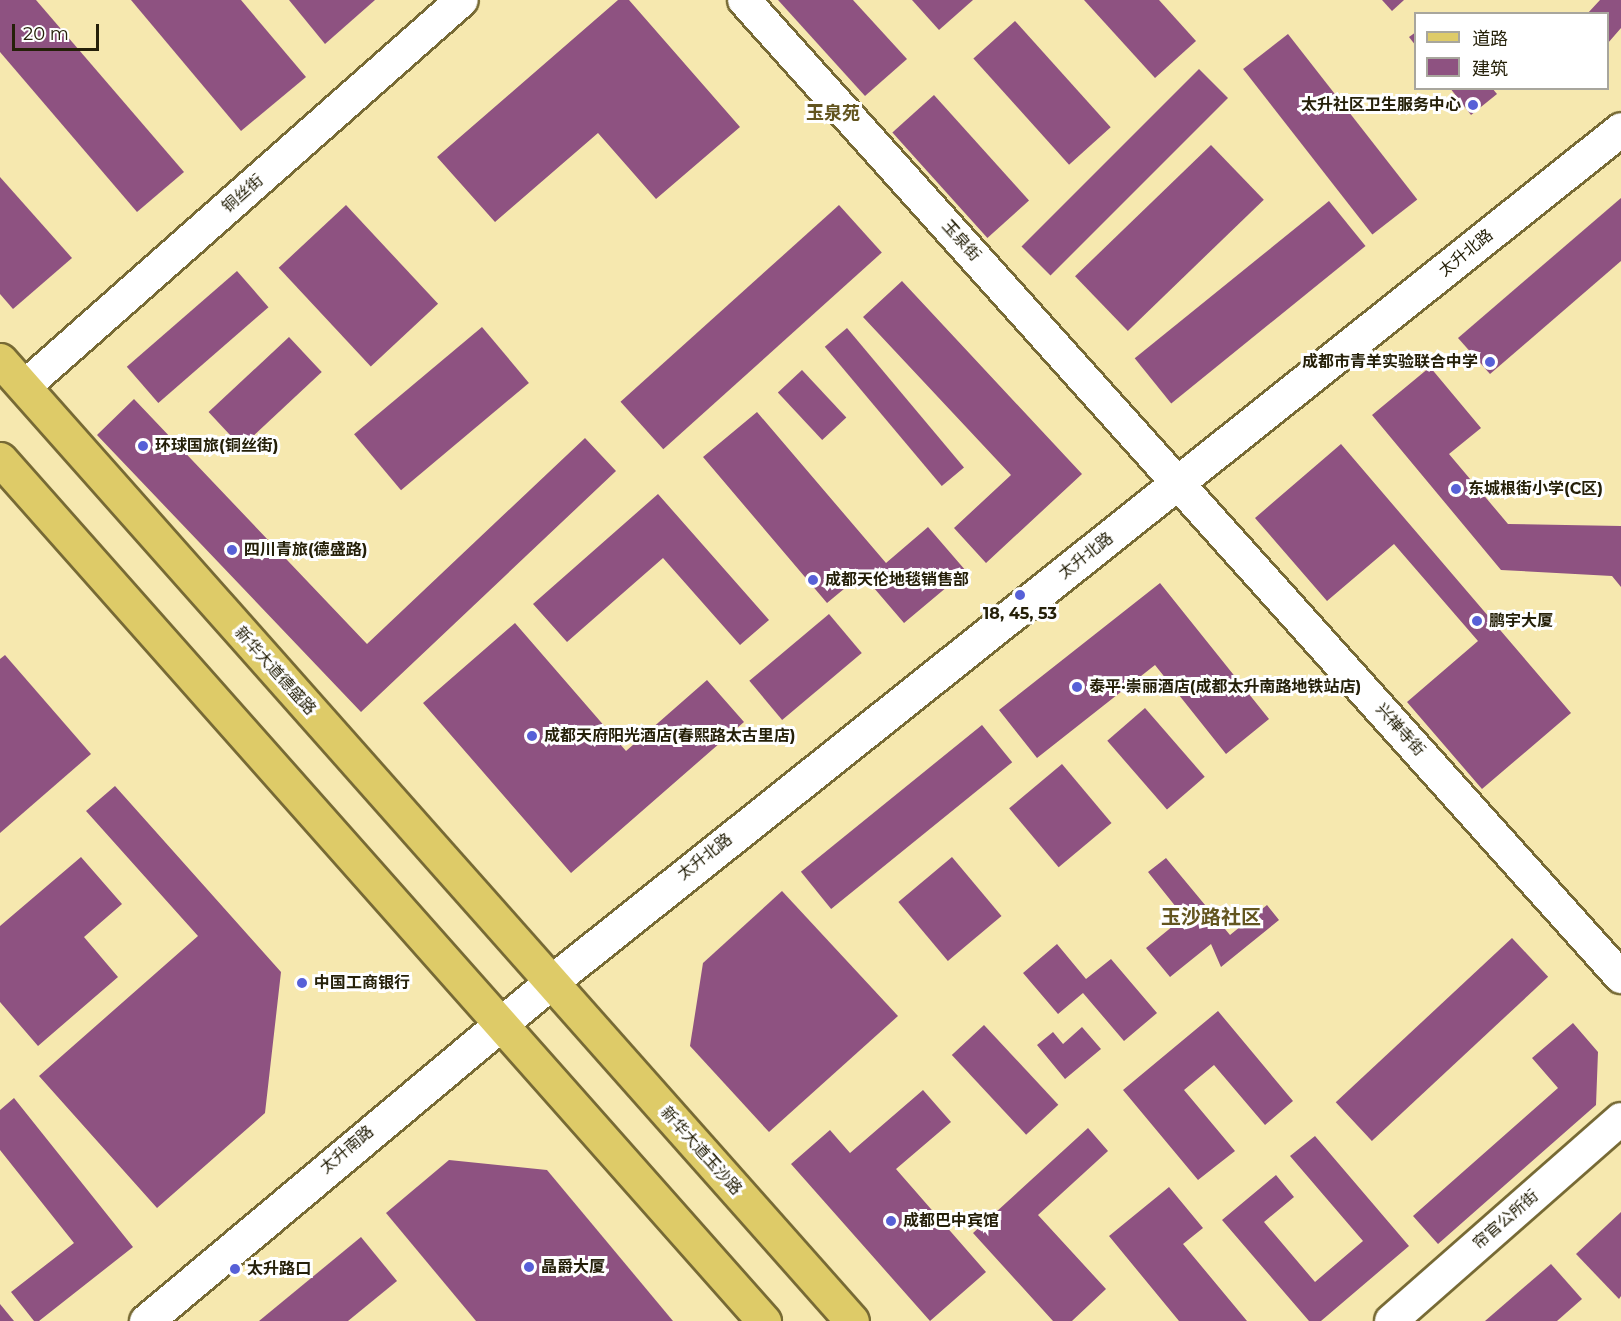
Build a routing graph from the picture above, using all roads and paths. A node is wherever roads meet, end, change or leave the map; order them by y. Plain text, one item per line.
1 (462, 0) edge
2 (744, 0) edge
3 (1621, 129) edge
4 (0, 360) edge
5 (24, 387) junction
6 (0, 459) edge
7 (1179, 482) junction
8 (1621, 977) edge
9 (551, 981) junction
10 (500, 1023) junction
11 (1621, 1119) edge
12 (146, 1321) edge
13 (764, 1321) edge
14 (852, 1321) edge
15 (1391, 1321) edge

1 - 5 street, 铜丝街
2 - 7 street, 玉泉街
3 - 7 main road, 太升北路
4 - 5 main road, 新华大道德盛路
5 - 9 main road, 新华大道德盛路
6 - 10 main road
7 - 8 street, 兴禅寺街
7 - 9 main road, 太升北路
9 - 10 main road, 太升南路
9 - 14 main road, 新华大道玉沙路
10 - 12 main road, 太升南路
10 - 13 main road
11 - 15 street, 帘官公所街

